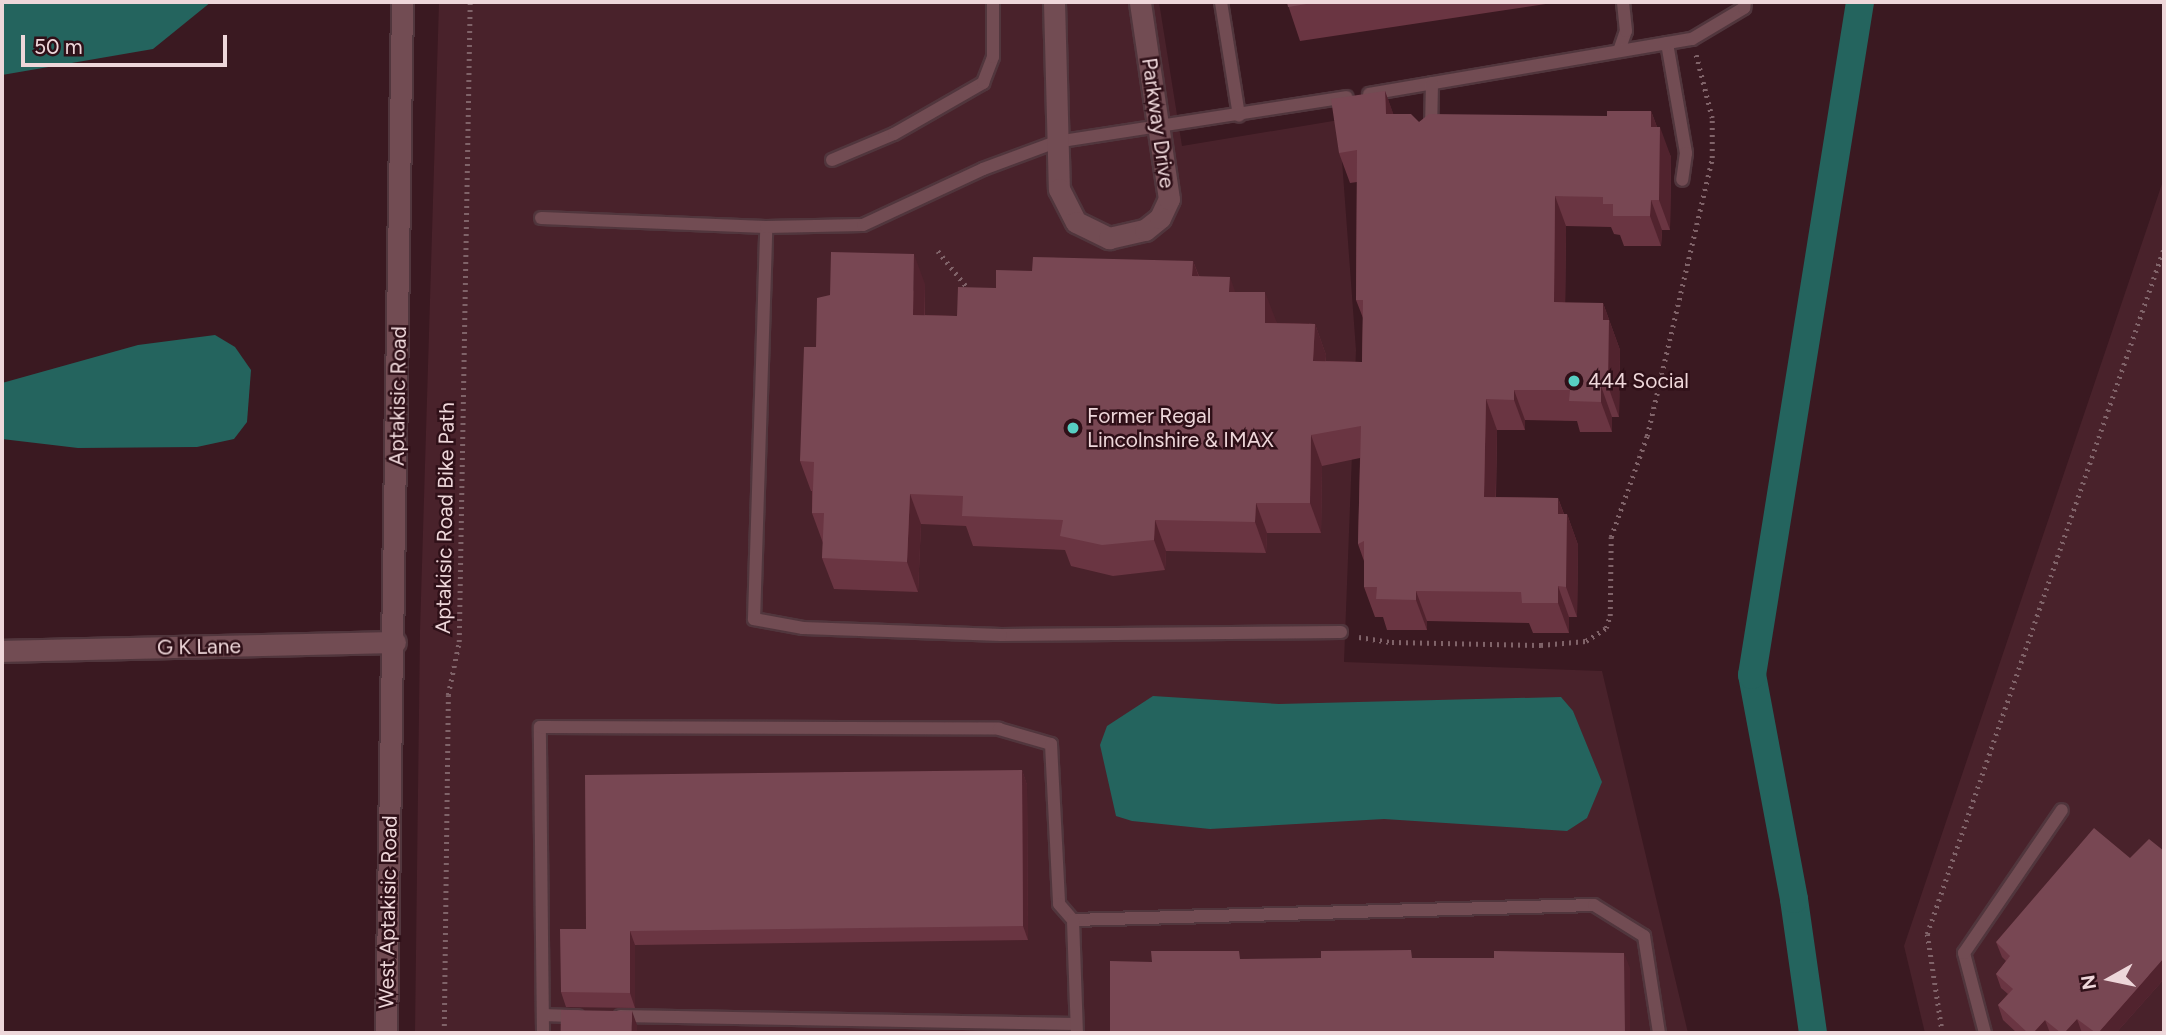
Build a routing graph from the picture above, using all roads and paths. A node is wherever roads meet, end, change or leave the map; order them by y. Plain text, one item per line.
1 (402, 2) edge
2 (470, 2) edge
3 (993, 2) edge
4 (1054, 2) edge
5 (1140, 2) edge
6 (1221, 2) edge
7 (1623, 2) edge
8 (1745, 2) edge
9 (1692, 39) junction
10 (1667, 43) junction
11 (1619, 51) junction
12 (1432, 83) junction
13 (1239, 116) junction
14 (1160, 129) junction
15 (1056, 142) junction
16 (1431, 144) edge
17 (832, 160) dead end
18 (1682, 180) dead end
19 (541, 218) dead end
20 (766, 227) junction
21 (2164, 248) edge
22 (938, 251) dead end
23 (984, 293) edge
24 (1341, 632) joint
25 (395, 642) junction
26 (2, 651) edge
27 (390, 791) joint
28 (2062, 810) dead end
29 (1073, 920) junction
30 (543, 1015) junction
31 (598, 1016) edge
32 (611, 1016) edge
33 (1077, 1029) edge
34 (386, 1033) edge
35 (444, 1033) edge
36 (543, 1033) edge
37 (1659, 1033) edge
38 (1942, 1033) edge
39 (1985, 1033) edge

1 - 25 main road, Aptakisic Road
2 - 35 path, Aptakisic Road Bike Path
3 - 17 lane
4 - 15 main road, Parkway Drive
5 - 14 main road, Parkway Drive
6 - 13 lane
7 - 11 lane
8 - 9 lane
9 - 10 lane
9 - 24 path
10 - 11 lane
10 - 18 lane
11 - 12 lane
12 - 13 lane
12 - 16 lane
13 - 14 lane
14 - 15 lane
14 - 15 main road, Parkway Drive
15 - 20 lane
19 - 20 lane
20 - 24 lane
21 - 38 path
22 - 23 path
25 - 26 main road, G K Lane
25 - 27 main road, Aptakisic Road
27 - 34 main road, West Aptakisic Road
28 - 39 lane
29 - 30 lane
29 - 33 lane
29 - 37 lane
30 - 31 lane
30 - 36 lane
32 - 33 lane

